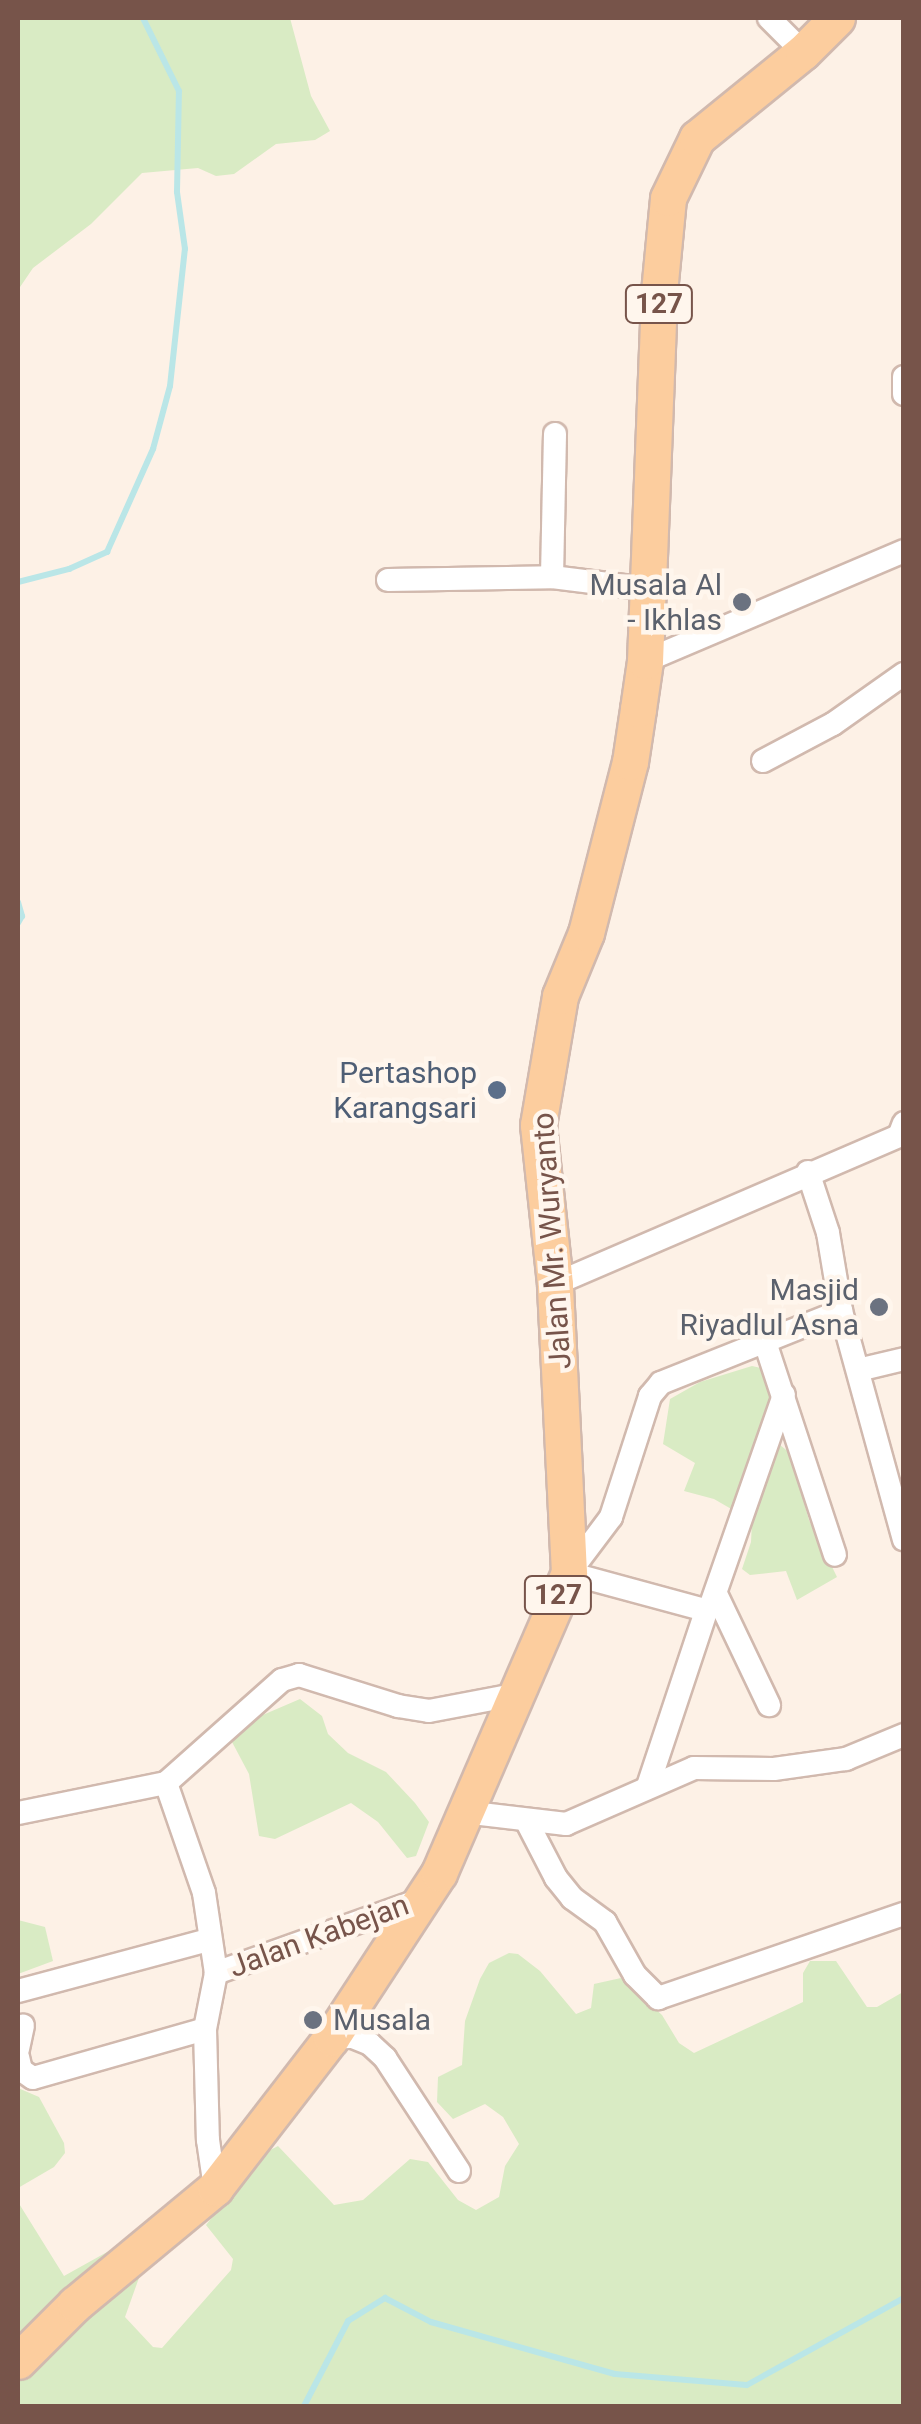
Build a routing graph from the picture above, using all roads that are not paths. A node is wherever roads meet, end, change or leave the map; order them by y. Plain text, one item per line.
1 (770, 18) edge
2 (837, 18) edge
3 (802, 52) junction
4 (904, 377) edge
5 (904, 394) edge
6 (555, 434) dead end
7 (904, 551) edge
8 (552, 577) junction
9 (388, 580) dead end
10 (648, 589) junction
11 (645, 661) junction
12 (904, 674) edge
13 (764, 761) dead end
14 (902, 1139) edge
15 (808, 1172) junction
16 (555, 1284) junction
17 (841, 1310) junction
18 (764, 1340) junction
19 (904, 1359) edge
20 (858, 1370) junction
21 (784, 1395) junction
22 (903, 1538) edge
23 (835, 1555) dead end
24 (568, 1573) junction
25 (712, 1602) junction
26 (514, 1695) junction
27 (769, 1705) dead end
28 (904, 1735) edge
29 (166, 1783) junction
30 (648, 1786) junction
31 (464, 1812) junction
32 (18, 1813) edge
33 (528, 1822) junction
34 (423, 1899) junction
35 (904, 1914) edge
36 (209, 1940) junction
37 (216, 1973) junction
38 (18, 1991) edge
39 (23, 2026) dead end
40 (206, 2029) junction
41 (332, 2038) junction
42 (18, 2053) edge
43 (459, 2172) dead end
44 (215, 2188) junction
45 (18, 2360) edge

1 - 3 street
2 - 3 main road, Jalan Mr. Wuryanto / 127
3 - 10 main road, Jalan Mr. Wuryanto / 127
4 - 5 street
6 - 8 street
7 - 11 street
8 - 9 street
8 - 10 street
10 - 11 main road, Jalan Mr. Wuryanto / 127
11 - 16 main road, Jalan Mr. Wuryanto / 127
12 - 13 street
14 - 15 street
15 - 16 street
15 - 17 street
16 - 24 main road, Jalan Mr. Wuryanto / 127
17 - 18 street
17 - 20 street
18 - 21 street
18 - 24 street
19 - 20 street
20 - 22 street
21 - 23 street
21 - 25 street
24 - 25 street
24 - 26 main road, Jalan Mr. Wuryanto / 127
25 - 27 street
25 - 30 street
26 - 29 street
26 - 31 main road, Jalan Mr. Wuryanto / 127
28 - 30 street
29 - 32 street
29 - 36 street
30 - 33 street
31 - 33 street
31 - 34 main road, Jalan Mr. Wuryanto / 127
33 - 35 street
34 - 37 street, Jalan Kabejan
34 - 41 main road, Jalan Mr. Wuryanto / 127
36 - 37 street
36 - 38 street
37 - 40 street
39 - 42 street
40 - 42 street
40 - 44 street
41 - 43 street
41 - 44 main road, Jalan Mr. Wuryanto / 127
44 - 45 main road, Jalan Mr. Wuryanto / 127

